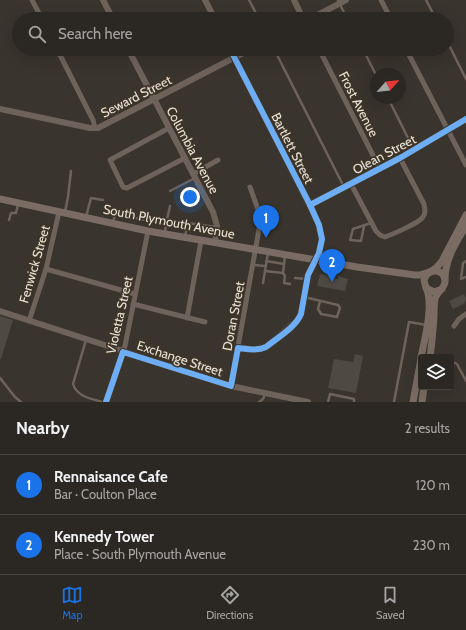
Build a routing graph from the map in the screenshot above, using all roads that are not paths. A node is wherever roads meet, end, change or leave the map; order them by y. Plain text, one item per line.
1 (32, 0) edge
2 (103, 0) edge
3 (205, 0) edge
4 (249, 0) edge
5 (294, 0) edge
6 (346, 0) edge
7 (381, 0) edge
8 (426, 0) edge
9 (339, 2) edge
10 (38, 12) edge
11 (109, 12) edge
12 (211, 12) edge
13 (255, 12) edge
14 (300, 12) edge
15 (322, 12) edge
16 (344, 12) edge
17 (387, 12) edge
18 (432, 12) edge
19 (61, 56) edge
20 (132, 56) edge
21 (238, 56) edge
22 (278, 56) edge
23 (323, 56) edge
24 (366, 56) edge
25 (410, 56) edge
26 (454, 56) edge
27 (234, 58) junction
28 (372, 68) edge
29 (466, 79) edge
30 (154, 99) junction
31 (391, 104) edge
32 (0, 110) edge
33 (466, 119) edge
34 (95, 128) junction
35 (169, 128) junction
36 (448, 130) junction
37 (414, 150) junction
38 (185, 158) junction
39 (400, 158) junction
40 (218, 160) dead end
41 (466, 165) edge
42 (380, 169) junction
43 (71, 171) dead end
44 (194, 176) junction
45 (351, 184) junction
46 (250, 186) dead end
47 (344, 187) junction
48 (170, 191) dead end
49 (0, 199) edge
50 (103, 200) dead end
51 (18, 203) junction
52 (310, 205) junction
53 (170, 206) dead end
54 (62, 212) junction
55 (466, 215) edge
56 (86, 217) junction
57 (9, 220) dead end
58 (372, 222) junction
59 (112, 224) junction
60 (166, 224) junction
61 (364, 226) junction
62 (466, 226) edge
63 (217, 228) junction
64 (148, 231) junction
65 (165, 234) junction
66 (185, 238) junction
67 (201, 241) junction
68 (215, 243) junction
69 (256, 250) junction
70 (268, 252) junction
71 (285, 255) junction
72 (315, 260) junction
73 (266, 261) junction
74 (466, 261) edge
75 (284, 264) junction
76 (254, 265) junction
77 (265, 266) junction
78 (357, 267) junction
79 (46, 269) junction
80 (265, 271) junction
81 (430, 272) junction
82 (283, 274) junction
83 (466, 277) edge
84 (295, 278) dead end
85 (307, 279) junction
86 (445, 281) junction
87 (263, 282) dead end
88 (290, 284) dead end
89 (426, 286) junction
90 (442, 289) junction
91 (135, 294) junction
92 (304, 297) junction
93 (320, 301) junction
94 (133, 304) junction
95 (0, 311) edge
96 (466, 314) edge
97 (187, 318) junction
98 (29, 321) junction
99 (205, 322) dead end
100 (427, 325) junction
101 (454, 326) dead end
102 (87, 340) junction
103 (238, 348) junction
104 (123, 352) junction
105 (422, 354) edge
106 (431, 354) edge
107 (454, 363) edge
108 (418, 374) edge
109 (0, 378) edge
110 (466, 381) edge
111 (230, 386) junction
112 (424, 390) edge
113 (265, 393) junction
114 (97, 401) edge
115 (22, 402) edge
116 (104, 402) edge
117 (259, 402) edge
118 (308, 402) edge
119 (328, 402) edge
120 (354, 402) edge
121 (394, 402) edge
122 (413, 402) edge
123 (422, 402) edge

1 - 10 street
2 - 11 street
3 - 12 street
4 - 13 lane
5 - 14 street
6 - 9 street
7 - 17 street
8 - 18 lane
9 - 15 street
9 - 16 lane
19 - 34 street
20 - 30 street, Columbia Avenue
21 - 27 street, Seward Street
22 - 47 lane
23 - 42 street, Frost Avenue
24 - 28 lane
25 - 36 street
26 - 29 lane
27 - 30 street, Seward Street
27 - 52 street, Bartlett Street
30 - 34 street, Seward Street
30 - 35 street, Columbia Avenue
31 - 37 lane
32 - 34 street, Seward Street
33 - 36 street, Olean Street
35 - 38 street, Columbia Avenue
35 - 38 street
36 - 37 street, Olean Street
36 - 41 street
37 - 39 street, Olean Street
38 - 44 street, Columbia Avenue
39 - 42 street, Olean Street
39 - 58 street
40 - 44 street
42 - 45 street, Olean Street
43 - 54 lane
44 - 48 lane
44 - 63 street, Columbia Avenue
45 - 47 street, Olean Street
45 - 58 street
46 - 69 street, Doran Street
47 - 52 street, Olean Street
49 - 51 main road, South Plymouth Avenue
50 - 56 lane
51 - 54 main road, South Plymouth Avenue
51 - 57 lane
52 - 72 street, Bartlett Street
53 - 60 lane
54 - 56 main road, South Plymouth Avenue
54 - 79 street, Fenwick Street
55 - 81 main road
56 - 59 main road, South Plymouth Avenue
58 - 61 lane
59 - 60 lane
59 - 64 main road, South Plymouth Avenue
60 - 65 lane
61 - 61 lane
62 - 86 main road
63 - 66 lane
63 - 68 street, Columbia Avenue
64 - 65 main road, South Plymouth Avenue
64 - 91 street, Violetta Street
65 - 66 main road, South Plymouth Avenue
66 - 67 main road, South Plymouth Avenue
67 - 68 main road, South Plymouth Avenue
67 - 97 street
68 - 69 main road, South Plymouth Avenue
69 - 70 main road, South Plymouth Avenue
69 - 76 street, Doran Street
70 - 71 main road, South Plymouth Avenue
70 - 73 lane
71 - 72 main road, South Plymouth Avenue
71 - 75 lane
72 - 78 main road, South Plymouth Avenue
72 - 85 street
73 - 75 lane
73 - 77 lane
74 - 83 lane
75 - 82 lane
76 - 77 lane
76 - 103 street, Doran Street
77 - 80 lane
78 - 81 main road, South Plymouth Avenue
78 - 89 main road, South Plymouth Avenue
79 - 91 street
79 - 98 street, Fenwick Street
80 - 82 lane
80 - 87 lane
81 - 86 main road
81 - 89 main road
82 - 88 lane
84 - 85 lane
85 - 92 street
86 - 90 main road
89 - 90 main road
89 - 100 main road
90 - 106 main road
91 - 94 street, Violetta Street
92 - 93 lane
92 - 103 street
93 - 93 lane
94 - 97 street
94 - 104 street, Violetta Street
95 - 98 street, Exchange Street
96 - 101 street
97 - 99 street
98 - 102 street, Exchange Street
100 - 105 main road
100 - 121 lane
102 - 104 street, Exchange Street
102 - 114 lane
103 - 111 street, Doran Street
104 - 111 street, Exchange Street
104 - 116 street, Violetta Street
107 - 110 lane
108 - 122 main road
109 - 115 lane
111 - 113 street, Exchange Street
112 - 123 main road
113 - 117 lane
113 - 118 street, Exchange Street
114 - 116 lane
119 - 120 lane

